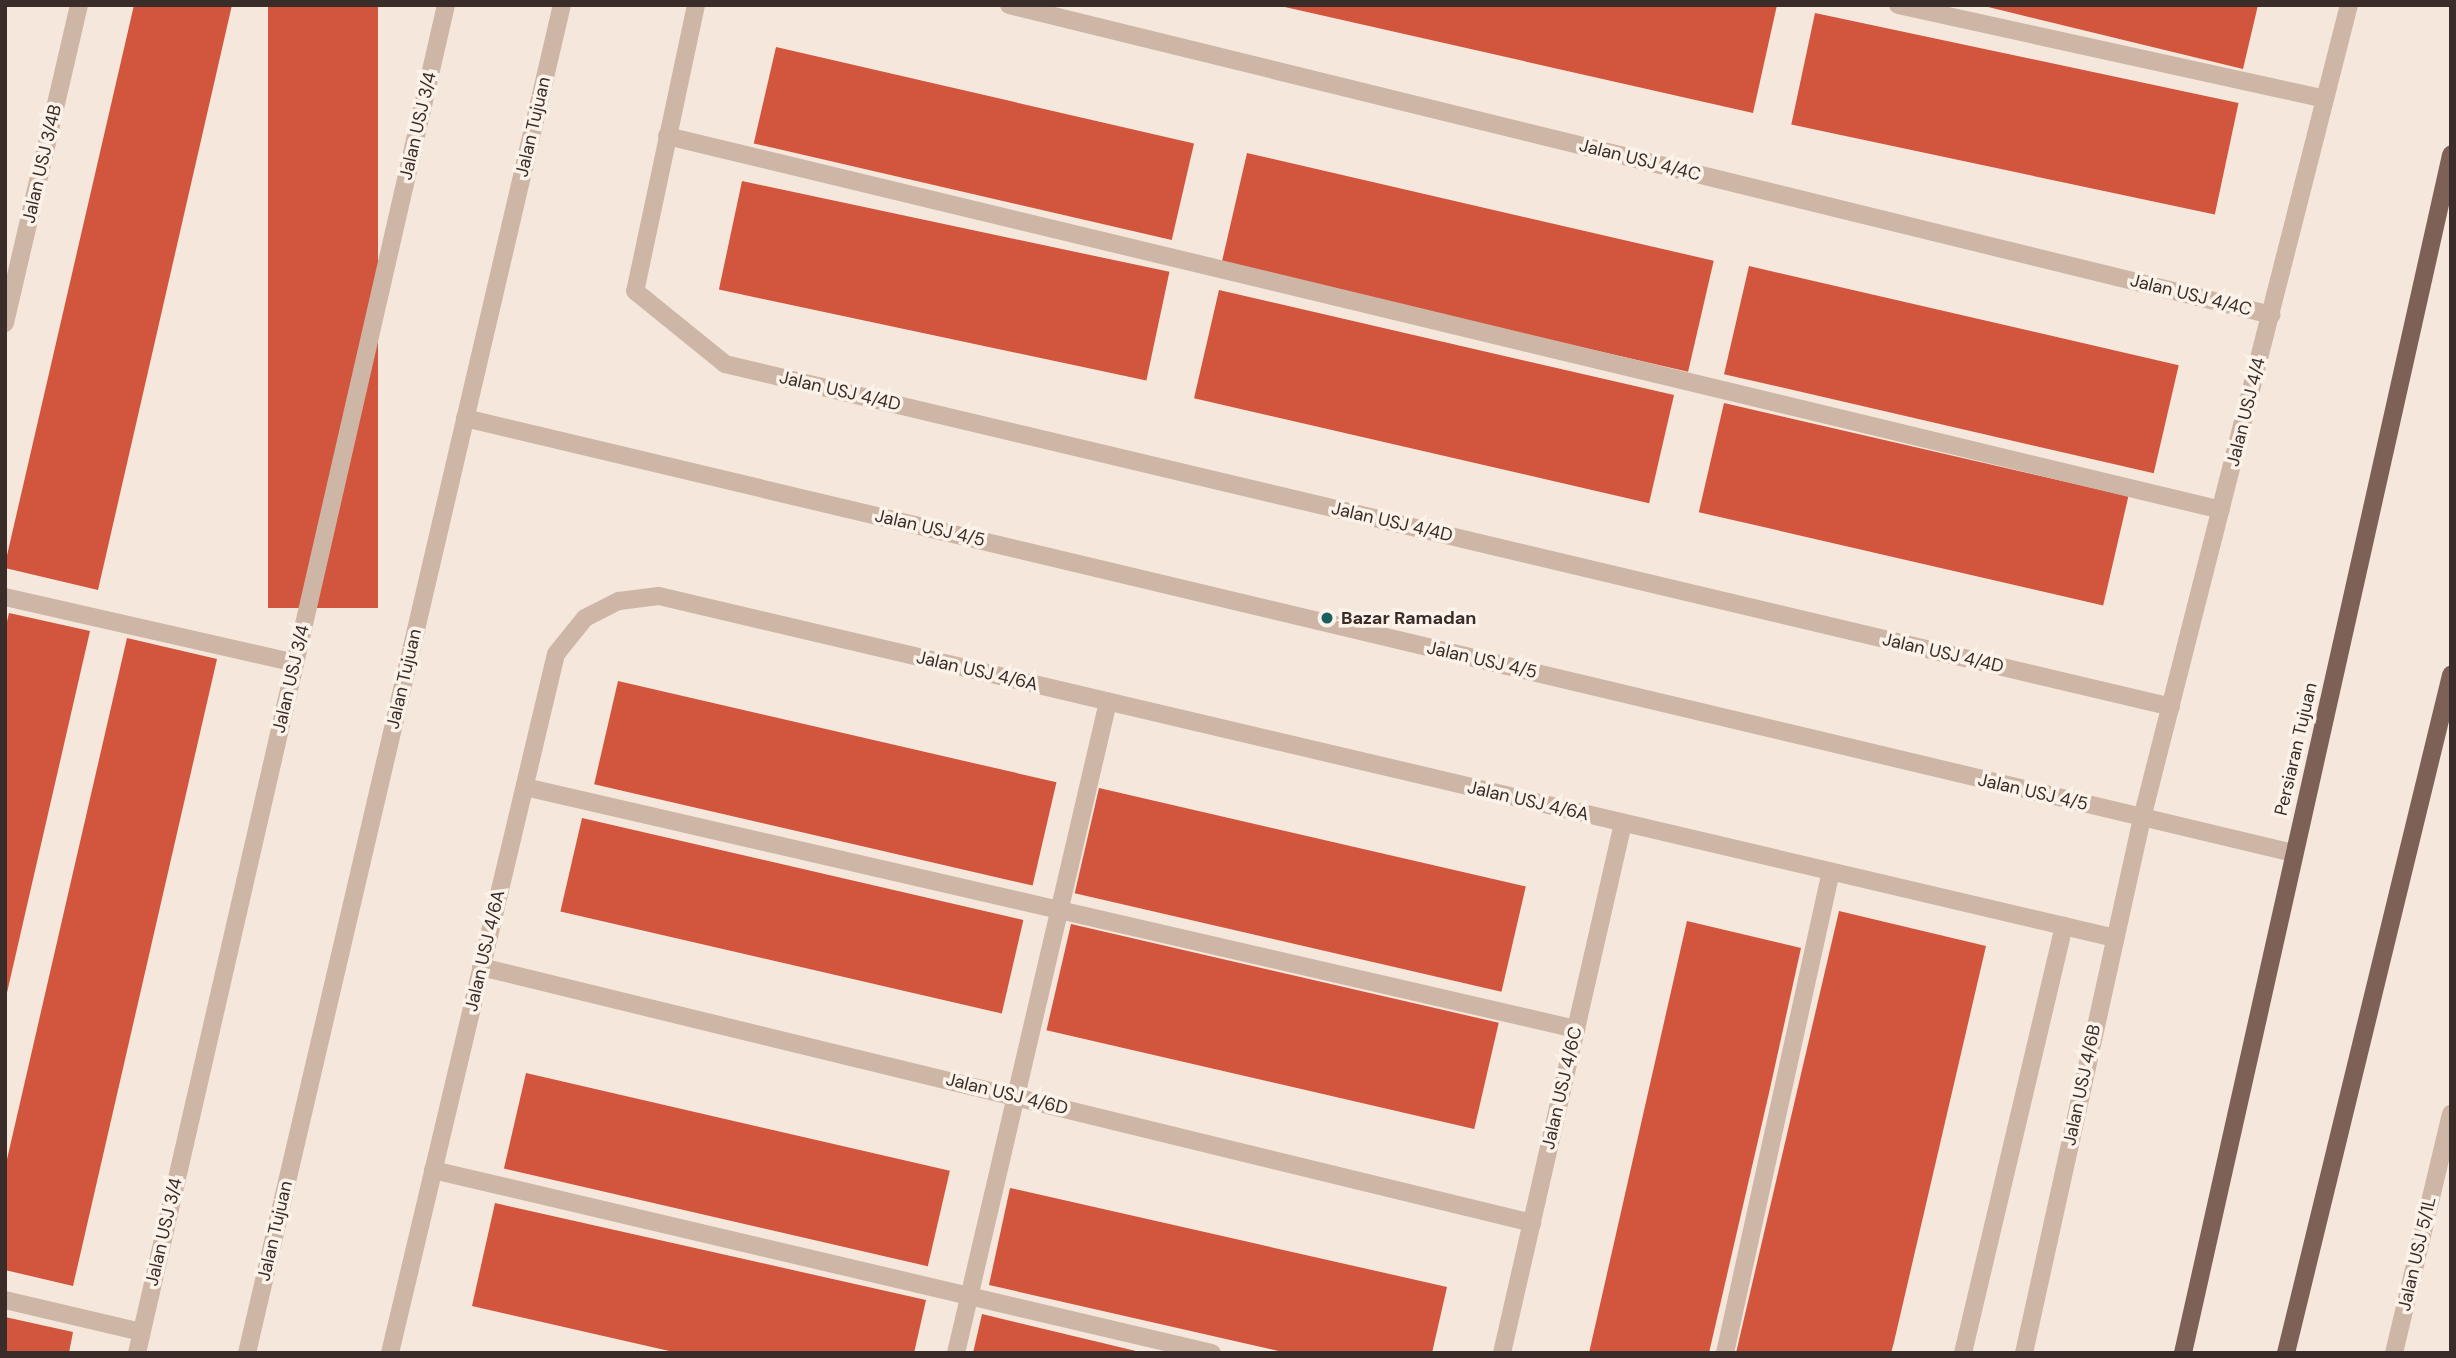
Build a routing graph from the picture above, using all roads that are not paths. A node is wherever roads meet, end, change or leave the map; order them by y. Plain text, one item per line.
1 (79, 5) edge
2 (446, 5) edge
3 (562, 5) edge
4 (696, 5) edge
5 (1009, 5) edge
6 (1898, 5) edge
7 (2349, 5) edge
8 (2325, 99) junction
9 (667, 136) junction
10 (2451, 155) edge
11 (14, 244) edge
12 (2271, 315) junction
13 (5, 323) edge
14 (465, 418) junction
15 (2221, 510) junction
16 (5, 597) edge
17 (295, 663) junction
18 (2451, 675) edge
19 (1108, 702) junction
20 (2171, 707) junction
21 (525, 787) junction
22 (2142, 818) junction
23 (1623, 823) junction
24 (2294, 853) junction
25 (1831, 872) junction
26 (1058, 910) junction
27 (2064, 926) junction
28 (2115, 938) junction
29 (481, 967) junction
30 (1576, 1029) junction
31 (1013, 1095) junction
32 (2451, 1114) edge
33 (433, 1170) junction
34 (1532, 1223) junction
35 (968, 1298) junction
36 (5, 1300) edge
37 (141, 1332) junction
38 (136, 1353) edge
39 (247, 1353) edge
40 (390, 1353) edge
41 (956, 1353) edge
42 (1212, 1353) edge
43 (1502, 1353) edge
44 (1726, 1353) edge
45 (1963, 1353) edge
46 (2024, 1353) edge
47 (2183, 1353) edge
48 (2286, 1353) edge
49 (2394, 1353) edge

1 - 11 street, Jalan USJ 3/4B
2 - 17 street, Jalan USJ 3/4
3 - 14 street, Jalan Tujuan
4 - 9 street
5 - 12 street, Jalan USJ 4/4C
6 - 8 street
7 - 8 street, Jalan USJ 4/4
8 - 12 street, Jalan USJ 4/4
9 - 15 street
9 - 20 street, Jalan USJ 4/4D
10 - 24 main road, Persiaran Tujuan
11 - 13 street, Jalan USJ 3/4B
12 - 15 street, Jalan USJ 4/4
14 - 22 street, Jalan USJ 4/5
14 - 39 street, Jalan Tujuan
15 - 20 street, Jalan USJ 4/4
16 - 17 street
17 - 37 street, Jalan USJ 3/4
18 - 48 main road
19 - 21 street, Jalan USJ 4/6A
19 - 23 street, Jalan USJ 4/6A
19 - 26 street
20 - 22 street, Jalan USJ 4/4
21 - 26 street
21 - 29 street, Jalan USJ 4/6A
22 - 24 street, Jalan USJ 4/5
22 - 28 street, Jalan USJ 4/6B
23 - 25 street, Jalan USJ 4/6A
23 - 30 street, Jalan USJ 4/6C
24 - 47 main road, Persiaran Tujuan
25 - 27 street, Jalan USJ 4/6A
25 - 44 street
26 - 30 street
26 - 31 street
27 - 28 street, Jalan USJ 4/6A
27 - 45 street
28 - 46 street, Jalan USJ 4/6B
29 - 31 street, Jalan USJ 4/6D
29 - 33 street, Jalan USJ 4/6A
30 - 34 street, Jalan USJ 4/6C
31 - 34 street, Jalan USJ 4/6D
31 - 35 street
32 - 49 street, Jalan USJ 5/1L
33 - 35 street
33 - 40 street, Jalan USJ 4/6A
34 - 43 street, Jalan USJ 4/6C
35 - 41 street
35 - 42 street
36 - 37 street
37 - 38 street, Jalan USJ 3/4

